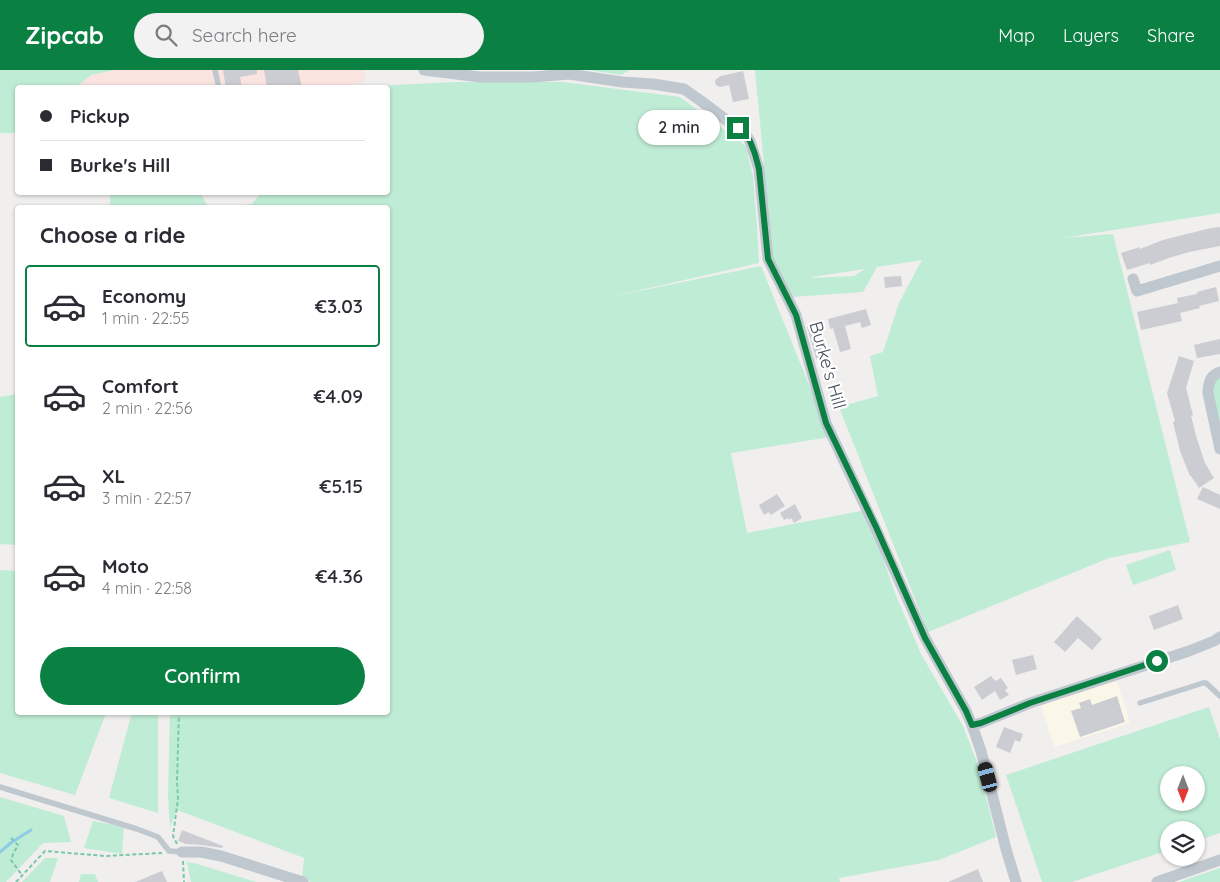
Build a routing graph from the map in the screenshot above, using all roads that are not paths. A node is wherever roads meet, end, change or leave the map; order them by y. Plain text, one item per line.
1 (216, 70) edge
2 (424, 70) edge
3 (218, 84) dead end
4 (1220, 266) edge
5 (1133, 279) dead end
6 (1220, 372) edge
7 (1220, 449) edge
8 (1220, 637) edge
9 (1220, 696) edge
10 (1140, 703) dead end
11 (972, 725) junction
12 (0, 787) edge
13 (182, 852) joint
14 (1220, 860) edge
15 (303, 882) edge
16 (1016, 882) edge
17 (1157, 882) edge

1 - 3 lane
2 - 11 street, Burke's Hill
4 - 5 street
6 - 7 street
8 - 11 street
9 - 10 lane
11 - 16 street, Burke's Hill
12 - 13 lane
13 - 15 street
14 - 17 street

